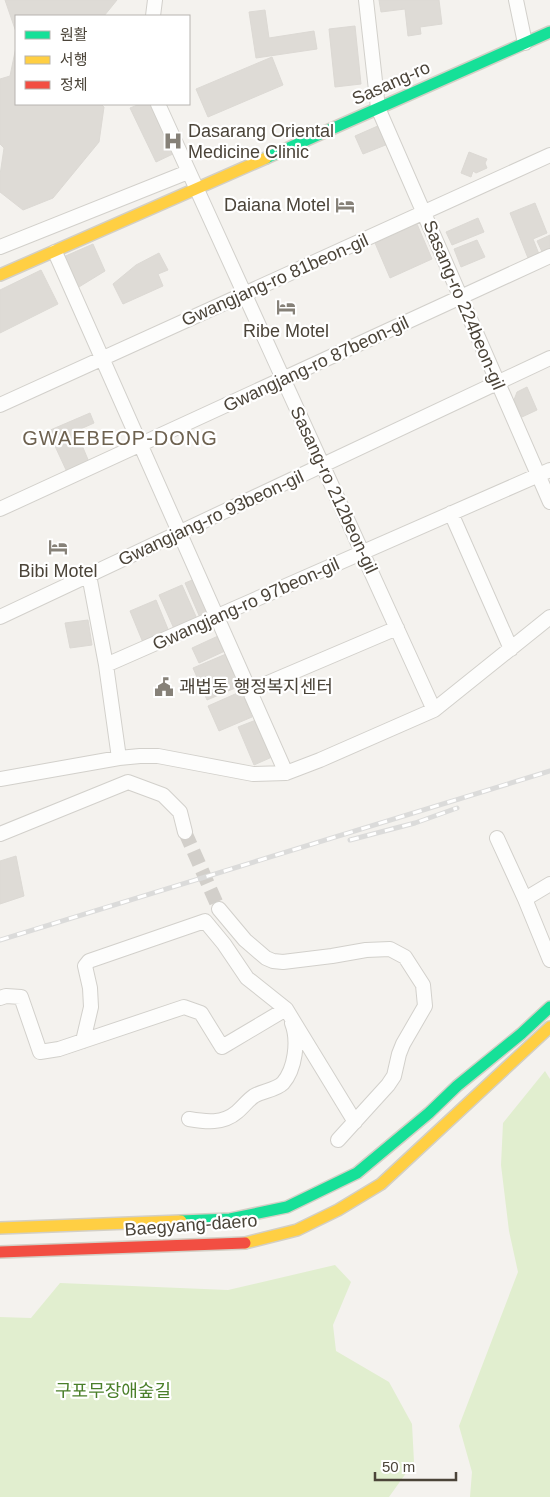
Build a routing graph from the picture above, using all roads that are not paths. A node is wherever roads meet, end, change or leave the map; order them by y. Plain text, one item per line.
1 (155, 0) edge
2 (366, 0) edge
3 (516, 0) edge
4 (153, 15) edge
5 (550, 32) edge
6 (525, 43) junction
7 (158, 105) edge
8 (378, 108) junction
9 (550, 155) edge
10 (188, 172) junction
11 (196, 189) junction
12 (424, 212) junction
13 (0, 247) edge
14 (55, 252) junction
15 (550, 256) edge
16 (0, 275) edge
17 (244, 294) junction
18 (461, 297) junction
19 (550, 358) edge
20 (103, 359) junction
21 (283, 379) junction
22 (498, 382) junction
23 (0, 405) edge
24 (140, 444) junction
25 (322, 465) junction
26 (544, 472) edge
27 (550, 502) edge
28 (0, 509) edge
29 (451, 514) junction
30 (180, 533) junction
31 (362, 552) junction
32 (90, 575) junction
33 (0, 617) edge
34 (216, 617) junction
35 (550, 617) edge
36 (397, 628) junction
37 (511, 649) junction
38 (106, 665) junction
39 (249, 691) junction
40 (434, 710) junction
41 (119, 758) junction
42 (286, 773) junction
43 (0, 779) edge
44 (185, 832) tunnel mouth
45 (0, 834) edge
46 (497, 838) dead end
47 (550, 884) edge
48 (525, 898) junction
49 (219, 909) tunnel mouth
50 (550, 960) edge
51 (0, 998) edge
52 (550, 1007) edge
53 (286, 1009) junction
54 (550, 1027) edge
55 (84, 1041) junction
56 (189, 1119) dead end
57 (355, 1122) junction
58 (338, 1140) dead end
59 (0, 1228) edge
60 (0, 1252) edge

1 - 4 street
2 - 8 street, Sasang-ro 224beon-gil
3 - 6 street
5 - 6 main road, Sasang-ro
6 - 8 main road, Sasang-ro
7 - 10 street, Sasang-ro 212beon-gil
8 - 11 main road, Sasang-ro
8 - 12 street, Sasang-ro 224beon-gil
9 - 12 street, Gwangjang-ro 81beon-gil
10 - 11 street, Sasang-ro 212beon-gil
10 - 13 street
11 - 14 main road, Sasang-ro
11 - 17 street, Sasang-ro 212beon-gil
12 - 17 street, Gwangjang-ro 81beon-gil
12 - 18 street, Sasang-ro 224beon-gil
14 - 16 main road, Sasang-ro
14 - 20 street
15 - 18 street, Gwangjang-ro 87beon-gil
17 - 20 street, Gwangjang-ro 81beon-gil
17 - 21 street, Sasang-ro 212beon-gil
18 - 21 street, Gwangjang-ro 87beon-gil
18 - 22 street, Sasang-ro 224beon-gil
19 - 22 street, Gwangjang-ro 93beon-gil
20 - 23 street, Gwangjang-ro 81beon-gil
20 - 24 street
21 - 24 street, Gwangjang-ro 87beon-gil
21 - 25 street, Sasang-ro 212beon-gil
22 - 25 street, Gwangjang-ro 93beon-gil
22 - 26 street, Sasang-ro 224beon-gil
24 - 28 street, Gwangjang-ro 87beon-gil
24 - 30 street
25 - 30 street, Gwangjang-ro 93beon-gil
25 - 31 street, Sasang-ro 212beon-gil
26 - 27 street, Sasang-ro 224beon-gil
26 - 29 street, Gwangjang-ro 97beon-gil
29 - 31 street, Gwangjang-ro 97beon-gil
29 - 37 street
30 - 32 street, Gwangjang-ro 93beon-gil
30 - 34 street
31 - 34 street, Gwangjang-ro 97beon-gil
31 - 36 street, Sasang-ro 212beon-gil
32 - 33 street, Gwangjang-ro 93beon-gil
32 - 38 street
34 - 38 street, Gwangjang-ro 97beon-gil
34 - 39 street
35 - 37 street
36 - 39 street
36 - 40 street, Sasang-ro 212beon-gil
37 - 40 street
38 - 41 street
39 - 42 street
40 - 42 street
41 - 42 street
41 - 43 street
44 - 45 street
46 - 48 street
47 - 48 street
48 - 50 street
49 - 57 street
51 - 55 street
52 - 59 main road, Baegyang-daero
53 - 55 street
53 - 55 street
53 - 56 street
53 - 57 street
54 - 60 main road, Baegyang-daero
57 - 58 street

